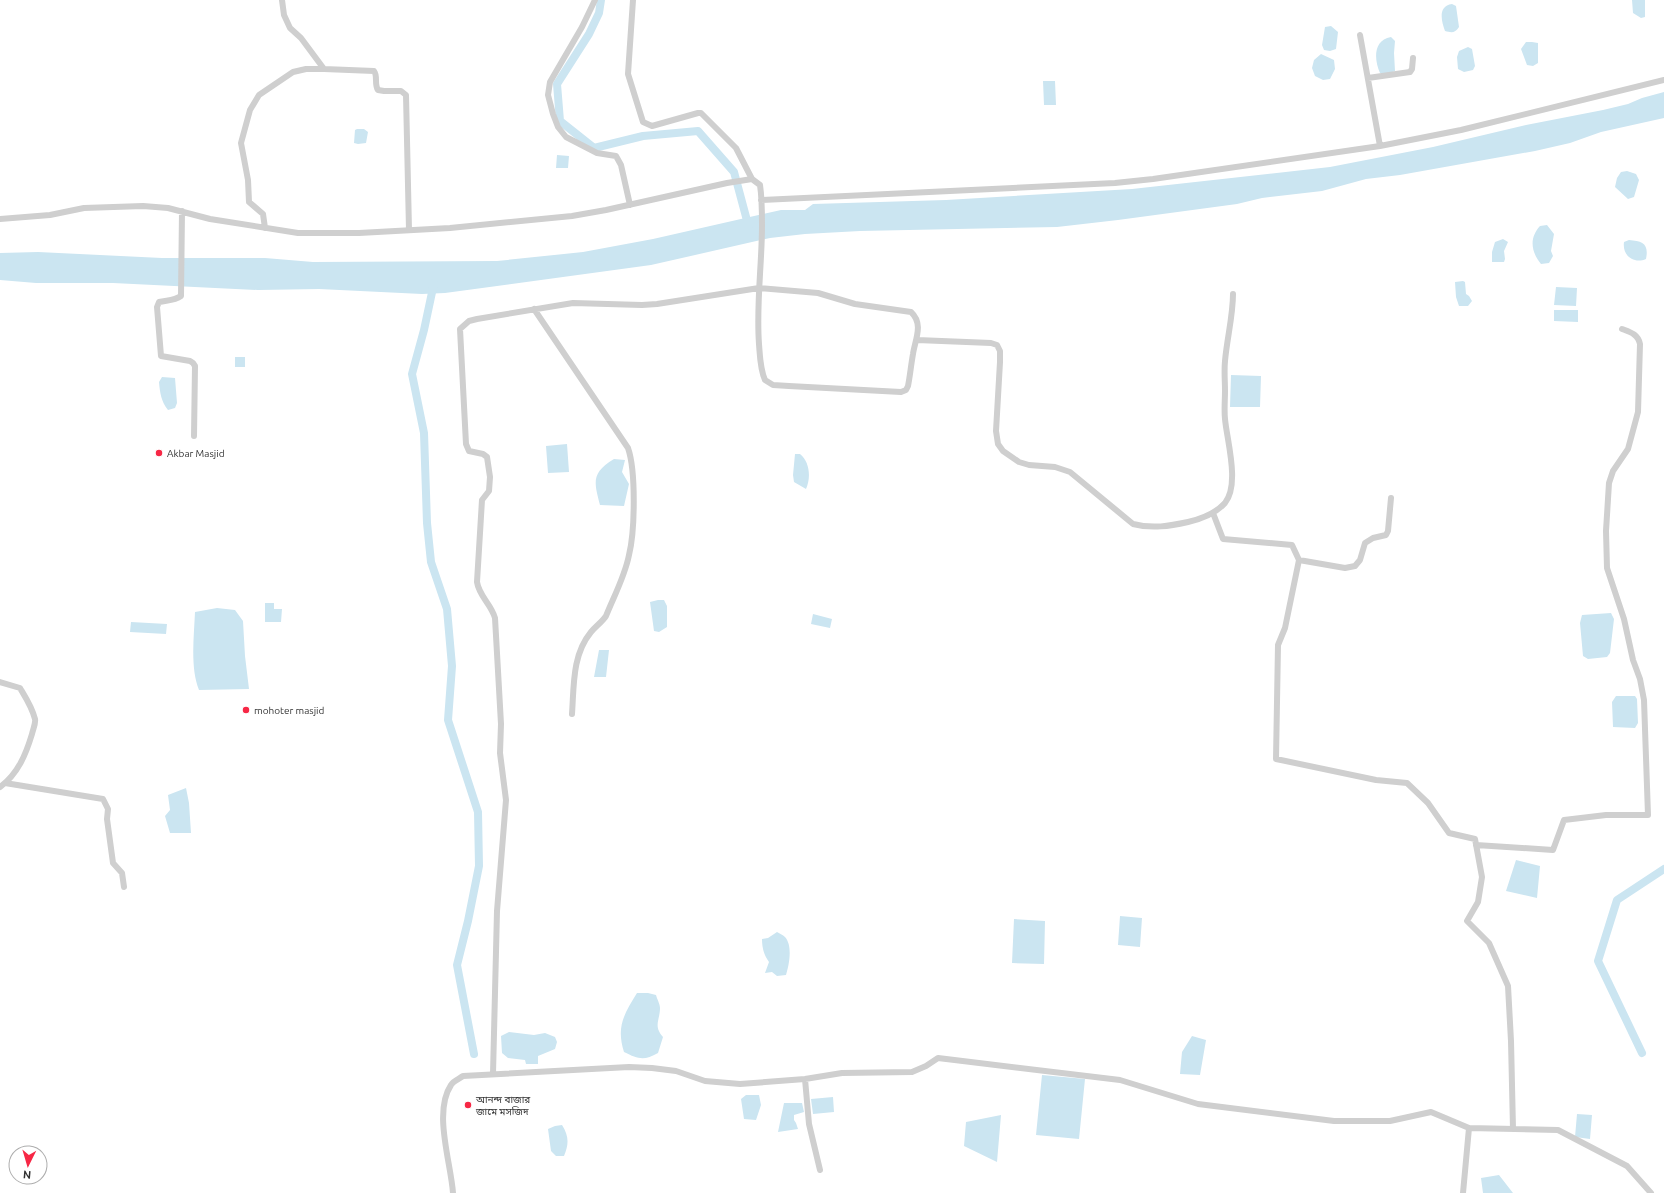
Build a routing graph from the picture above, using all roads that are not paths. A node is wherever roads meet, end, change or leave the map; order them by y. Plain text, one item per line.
1 (282, 0) edge
2 (595, 0) edge
3 (633, 0) edge
4 (1360, 35) dead end
5 (1413, 58) dead end
6 (324, 69) junction
7 (1368, 78) junction
8 (1664, 80) edge
9 (1380, 146) junction
10 (749, 180) junction
11 (761, 200) junction
12 (630, 205) junction
13 (182, 211) junction
14 (0, 219) edge
15 (265, 228) junction
16 (410, 230) junction
17 (759, 288) junction
18 (1233, 294) dead end
19 (534, 310) junction
20 (1622, 328) dead end
21 (917, 340) junction
22 (194, 436) dead end
23 (1391, 498) dead end
24 (1213, 513) junction
25 (1299, 560) junction
26 (0, 682) edge
27 (572, 714) dead end
28 (2, 785) edge
29 (1476, 844) junction
30 (124, 887) dead end
31 (493, 1074) junction
32 (806, 1079) junction
33 (1469, 1128) junction
34 (1514, 1129) junction
35 (820, 1170) dead end
36 (453, 1193) edge
37 (1463, 1193) edge
38 (1651, 1193) edge

1 - 6 street
2 - 12 street
3 - 10 street
4 - 7 street
5 - 7 street
6 - 15 street
6 - 16 street
7 - 9 street
8 - 9 street
9 - 11 street
10 - 11 street
10 - 12 street
11 - 17 street
12 - 16 street
13 - 14 street
13 - 15 street
13 - 22 street
15 - 16 street
17 - 19 street
17 - 21 street
17 - 21 street
18 - 24 street
19 - 27 street
19 - 31 street
20 - 29 street
21 - 24 street
23 - 25 street
24 - 25 street
25 - 29 street
26 - 28 street
28 - 30 street
29 - 34 street
31 - 32 street
31 - 36 street
32 - 33 street
32 - 35 street
33 - 34 street
33 - 37 street
34 - 38 street

